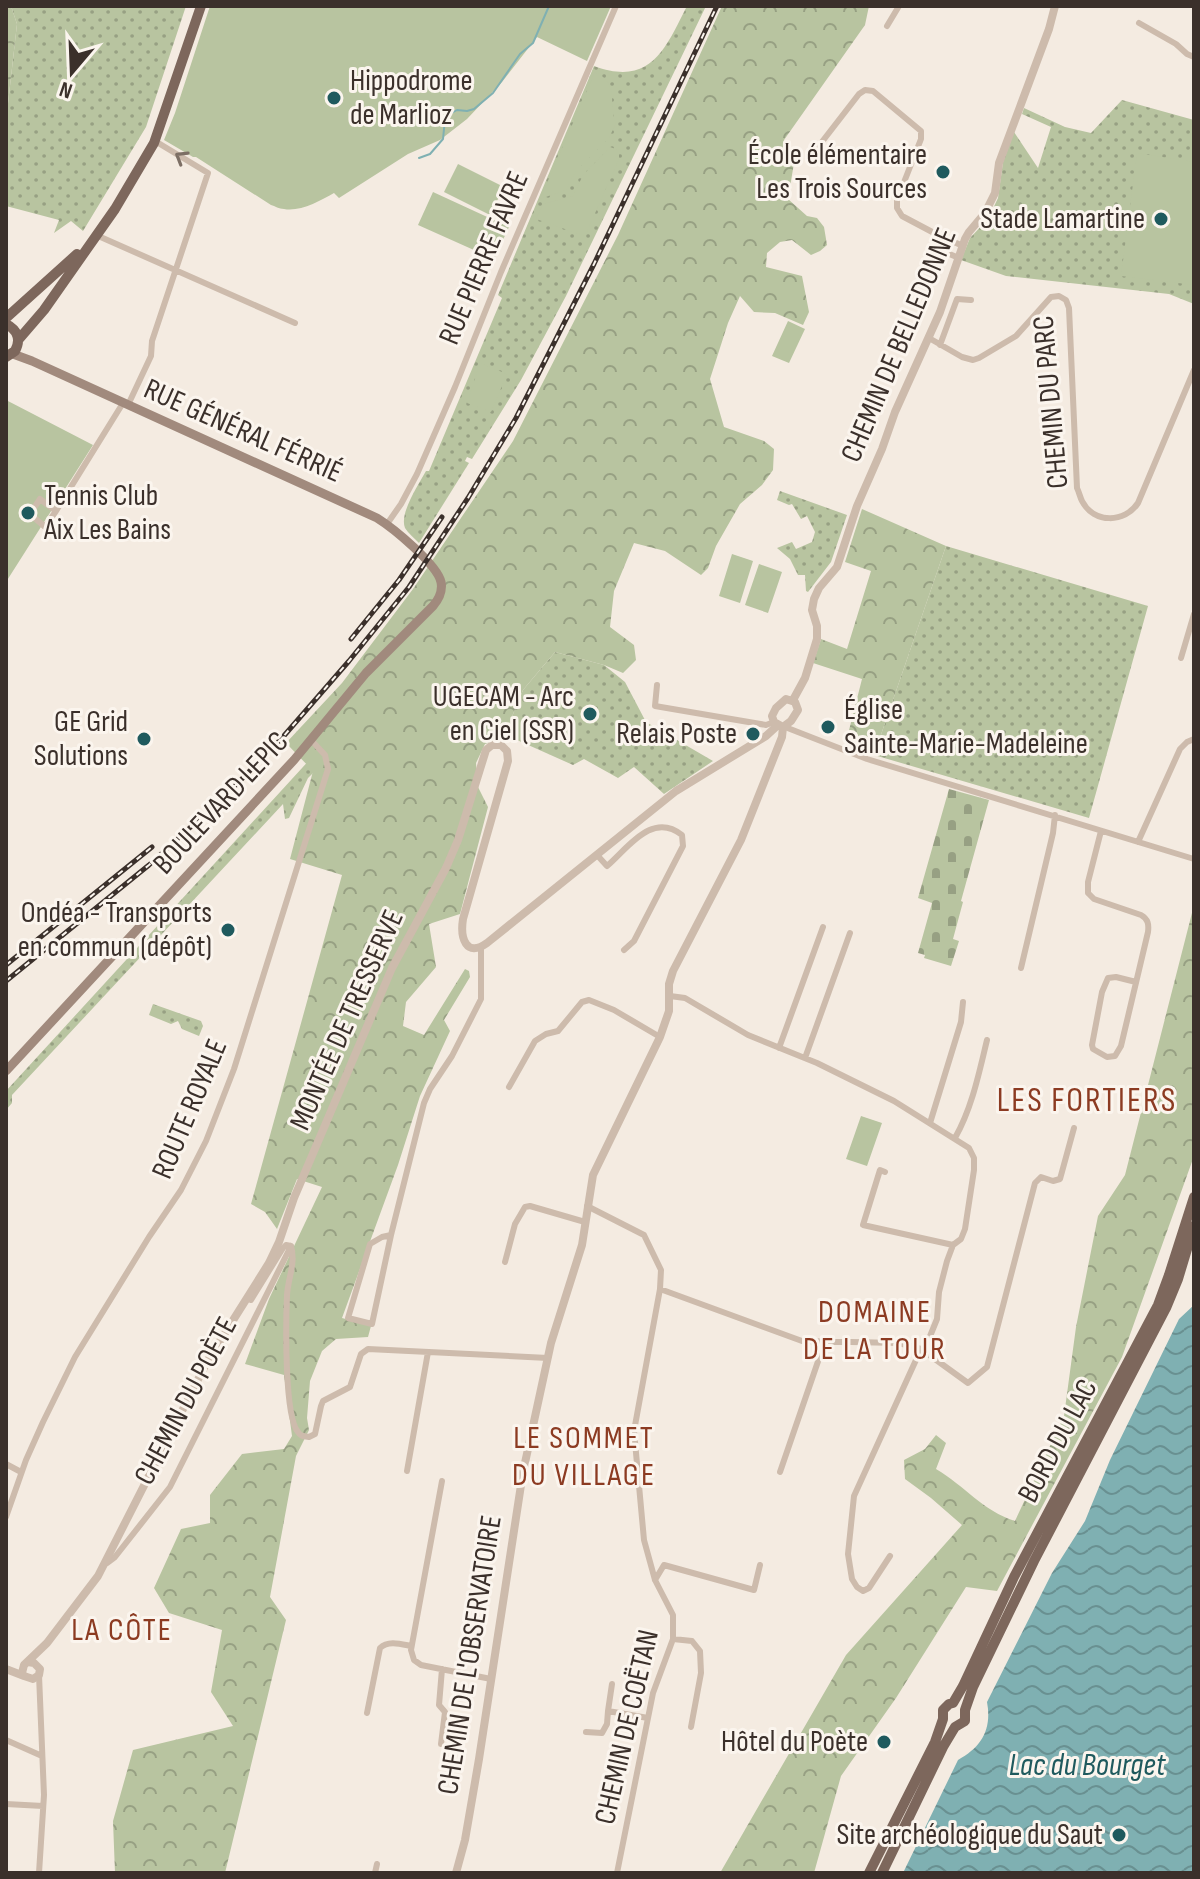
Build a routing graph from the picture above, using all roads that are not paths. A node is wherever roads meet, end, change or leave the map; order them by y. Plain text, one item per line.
1 (201, 6) edge
2 (616, 6) edge
3 (899, 6) edge
4 (1055, 6) edge
5 (1139, 23) dead end
6 (887, 26) dead end
7 (1194, 57) edge
8 (164, 117) junction
9 (155, 141) junction
10 (147, 156) junction
11 (816, 160) dead end
12 (93, 239) junction
13 (949, 241) junction
14 (963, 246) junction
15 (959, 258) junction
16 (175, 270) junction
17 (971, 300) dead end
18 (6, 318) edge
19 (295, 323) dead end
20 (6, 324) edge
21 (929, 338) junction
22 (940, 345) junction
23 (14, 349) edge
24 (1194, 370) edge
25 (126, 404) junction
26 (56, 511) junction
27 (387, 524) junction
28 (425, 559) joint
29 (1194, 614) edge
30 (1181, 658) dead end
31 (657, 685) dead end
32 (793, 700) junction
33 (782, 724) junction
34 (1194, 739) edge
35 (311, 740) junction
36 (1055, 815) junction
37 (1101, 831) junction
38 (1138, 842) junction
39 (597, 855) junction
40 (1194, 859) edge
41 (823, 927) dead end
42 (850, 933) dead end
43 (481, 948) junction
44 (624, 950) dead end
45 (1021, 968) dead end
46 (1136, 982) junction
47 (670, 996) junction
48 (963, 1002) dead end
49 (660, 1037) junction
50 (987, 1040) dead end
51 (779, 1048) junction
52 (805, 1058) junction
53 (6, 1071) edge
54 (509, 1087) dead end
55 (930, 1123) junction
56 (1074, 1128) dead end
57 (955, 1138) junction
58 (885, 1172) dead end
59 (1194, 1197) edge
60 (587, 1206) junction
61 (585, 1222) junction
62 (1194, 1226) edge
63 (391, 1235) junction
64 (953, 1245) junction
65 (291, 1246) junction
66 (505, 1262) dead end
67 (660, 1289) junction
68 (247, 1298) junction
69 (1149, 1321) junction
70 (1153, 1333) junction
71 (825, 1341) junction
72 (923, 1350) junction
73 (428, 1352) junction
74 (548, 1358) junction
75 (6, 1464) edge
76 (407, 1471) dead end
77 (21, 1472) junction
78 (780, 1472) dead end
79 (442, 1481) dead end
80 (6, 1517) edge
81 (890, 1556) dead end
82 (104, 1565) junction
83 (760, 1565) dead end
84 (655, 1580) junction
85 (673, 1639) junction
86 (47, 1643) junction
87 (411, 1646) junction
88 (26, 1664) junction
89 (6, 1668) edge
90 (442, 1669) junction
91 (39, 1671) junction
92 (27, 1678) junction
93 (491, 1679) junction
94 (612, 1684) dead end
95 (38, 1693) junction
96 (953, 1703) junction
97 (965, 1710) junction
98 (608, 1711) junction
99 (367, 1713) dead end
100 (648, 1718) junction
101 (943, 1719) junction
102 (691, 1727) dead end
103 (955, 1727) junction
104 (586, 1732) dead end
105 (6, 1740) edge
106 (441, 1744) dead end
107 (42, 1756) junction
108 (6, 1804) edge
109 (43, 1806) junction
110 (377, 1864) dead end
111 (39, 1873) edge
112 (375, 1873) edge
113 (456, 1873) edge
114 (617, 1873) edge
115 (869, 1873) edge
116 (882, 1873) edge

1 - 8 main road
2 - 27 street, RUE PIERRE FAVRE
3 - 6 street
4 - 14 street, CHEMIN DE BELLEDONNE
5 - 7 street
8 - 9 main road
8 - 10 main road
9 - 10 main road
16 -> 9 street
10 - 12 main road
11 - 13 street
12 - 16 street
12 - 18 main road
12 - 23 main road
13 - 14 street
13 - 15 street
14 - 15 street, CHEMIN DE BELLEDONNE
15 - 21 street, CHEMIN DE BELLEDONNE
16 - 19 street
16 - 25 street
17 - 22 street
20 - 23 main road
21 - 22 street, CHEMIN DU PARC
21 - 32 street, CHEMIN DE BELLEDONNE
22 - 24 street, CHEMIN DU PARC
23 - 25 main road, RUE GÉNÉRAL FÉRRIÉ
25 - 26 street
25 - 27 main road, RUE GÉNÉRAL FÉRRIÉ
26 - 26 street
27 - 28 main road, RUE GÉNÉRAL FÉRRIÉ
28 - 35 main road, BOULEVARD LEPIC
29 - 30 street
31 - 33 street
32 - 33 street
32 - 33 street
33 - 36 street
33 - 39 street
33 - 47 street, CHEMIN DE L'OBSERVATOIRE
34 - 38 street
35 - 53 main road, BOULEVARD LEPIC
35 - 77 street, ROUTE ROYALE
36 - 37 street
36 - 45 street
37 - 38 street
37 - 46 street
38 - 40 street
39 - 43 street
39 - 44 street
41 - 51 street
42 - 52 street
43 - 63 street
43 - 68 street, MONTÉE DE TRESSERVE
46 - 46 street
47 - 49 street, CHEMIN DE L'OBSERVATOIRE
47 - 51 street
48 - 55 street
49 - 54 street
49 - 60 street, CHEMIN DE L'OBSERVATOIRE
50 - 57 street
51 - 52 street
52 - 55 street
55 - 57 street
56 - 72 street
57 - 64 street
58 - 64 street
59 - 69 main road, BORD DU LAC
60 - 61 street, CHEMIN DE L'OBSERVATOIRE
60 - 67 street, CHEMIN DE COËTAN
61 - 66 street
61 - 74 street, CHEMIN DE L'OBSERVATOIRE
62 - 70 main road, BORD DU LAC
63 - 63 street
64 - 72 street
65 - 68 street
65 - 73 street
65 - 82 street, CHEMIN DU POÈTE
67 - 71 street
67 - 84 street, CHEMIN DE COËTAN
68 - 82 street, MONTÉE DE TRESSERVE
69 - 70 main road
69 - 96 main road, BORD DU LAC
70 - 97 main road, BORD DU LAC
71 - 72 street
71 - 78 street
72 - 81 street
73 - 74 street
73 - 76 street
74 - 93 street, CHEMIN DE L'OBSERVATOIRE
75 - 77 street
77 - 80 street, ROUTE ROYALE
79 - 87 street
82 - 86 street, MONTÉE DE TRESSERVE
83 - 84 street
84 - 85 street, CHEMIN DE COËTAN
85 - 100 street, CHEMIN DE COËTAN
85 - 102 street
86 - 88 street
86 - 91 street
87 - 90 street
87 - 99 street
88 - 89 street
88 - 91 street
88 - 92 street
89 - 92 street
90 - 93 street
90 - 106 street
91 - 92 street
91 - 95 street
92 - 95 street
93 - 113 street, CHEMIN DE L'OBSERVATOIRE
94 - 98 street
95 - 107 street
96 - 97 main road
96 - 101 main road
97 - 103 main road
98 - 100 street
98 - 104 street
100 - 114 street, CHEMIN DE COËTAN
101 - 103 main road
101 - 115 main road
103 - 116 main road
105 - 107 street
107 - 109 street
108 - 109 street
109 - 111 street
110 - 112 street

